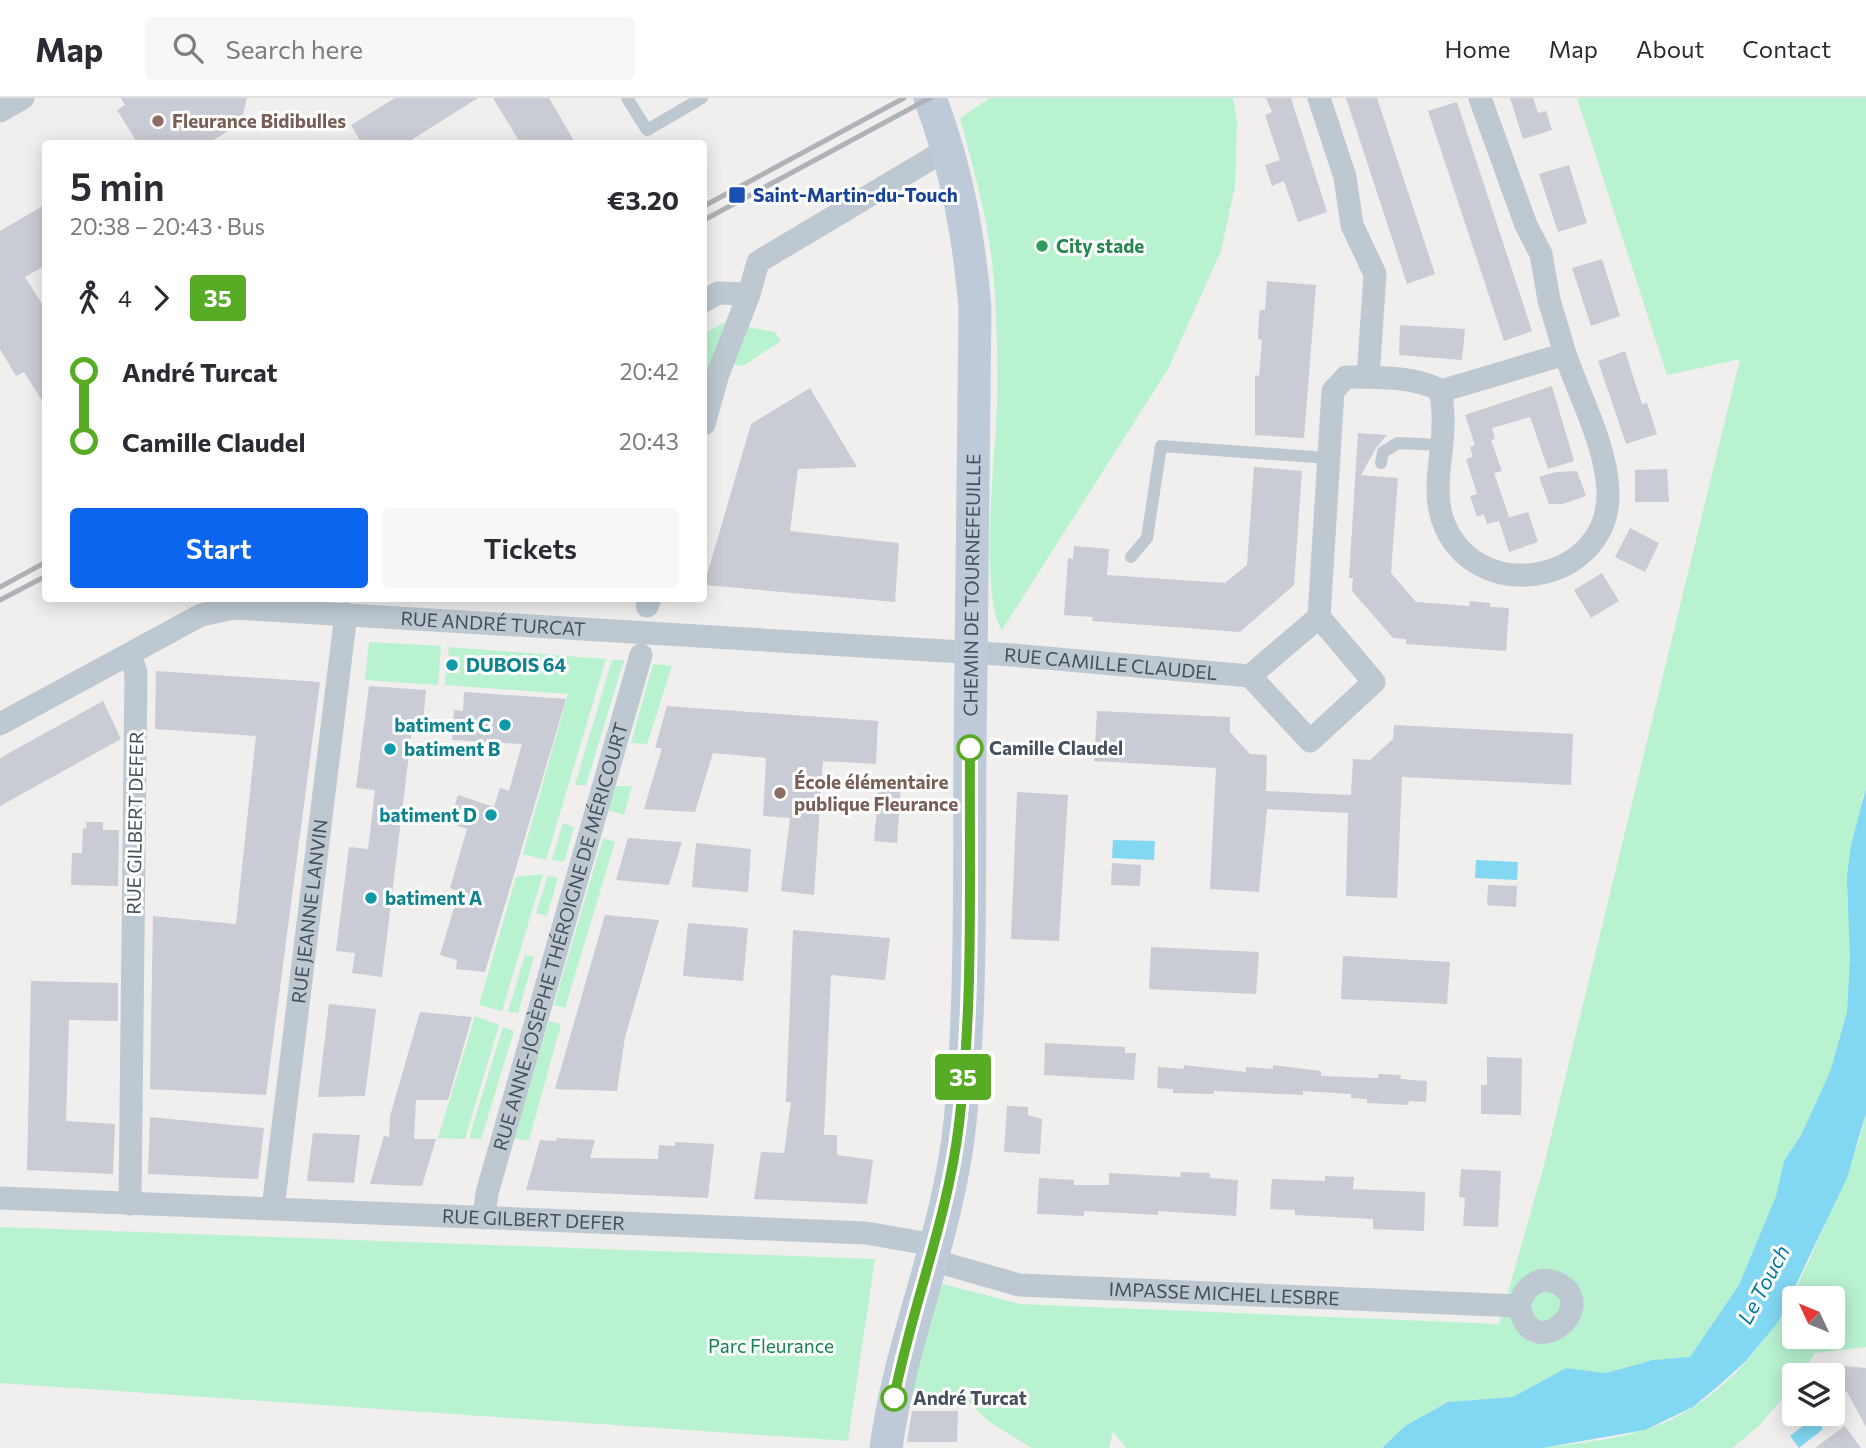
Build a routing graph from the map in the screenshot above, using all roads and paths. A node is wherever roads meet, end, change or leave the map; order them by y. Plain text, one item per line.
1 (23, 98) edge
2 (627, 98) edge
3 (702, 98) edge
4 (930, 98) edge
5 (1319, 98) edge
6 (1480, 98) edge
7 (0, 111) edge
8 (949, 148) junction
9 (749, 293) junction
10 (707, 299) edge
11 (1564, 354) junction
12 (1368, 377) junction
13 (1441, 391) junction
14 (707, 413) edge
15 (1440, 445) junction
16 (1328, 458) junction
17 (1381, 463) dead end
18 (1131, 557) dead end
19 (346, 614) junction
20 (1319, 617) junction
21 (971, 653) junction
22 (130, 654) junction
23 (640, 655) dead end
24 (1250, 676) junction
25 (0, 724) edge
26 (0, 1198) edge
27 (130, 1204) junction
28 (273, 1208) junction
29 (484, 1218) junction
30 (934, 1252) junction
31 (1519, 1306) dead end
32 (886, 1448) edge

1 - 7 street
2 - 3 lane
4 - 8 street, CHEMIN DE TOURNEFEUILLE
5 - 12 street
6 - 11 street
8 - 9 street
8 - 21 street, CHEMIN DE TOURNEFEUILLE
9 - 10 street
9 - 14 street
11 - 13 street
11 - 15 street
12 - 13 street
12 - 16 street
13 - 15 street
15 - 17 lane
16 - 18 lane
16 - 20 street
19 - 21 street, RUE ANDRÉ TURCAT
19 - 22 street, RUE ANDRÉ TURCAT
19 - 28 street, RUE JEANNE LANVIN
20 - 24 street
20 - 24 street
21 - 24 street, RUE CAMILLE CLAUDEL
21 - 30 street, CHEMIN DE TOURNEFEUILLE
22 - 25 street, RUE ANDRÉ TURCAT
22 - 27 street, RUE GILBERT DEFER
23 - 29 street, RUE ANNE-JOSÈPHE THÉROIGNE DE MÉRICOURT
26 - 27 street, RUE GILBERT DEFER
27 - 28 street, RUE GILBERT DEFER
28 - 29 street, RUE GILBERT DEFER
29 - 30 street, RUE GILBERT DEFER
30 - 31 street, IMPASSE MICHEL LESBRE
30 - 32 street, CHEMIN DE TOURNEFEUILLE

